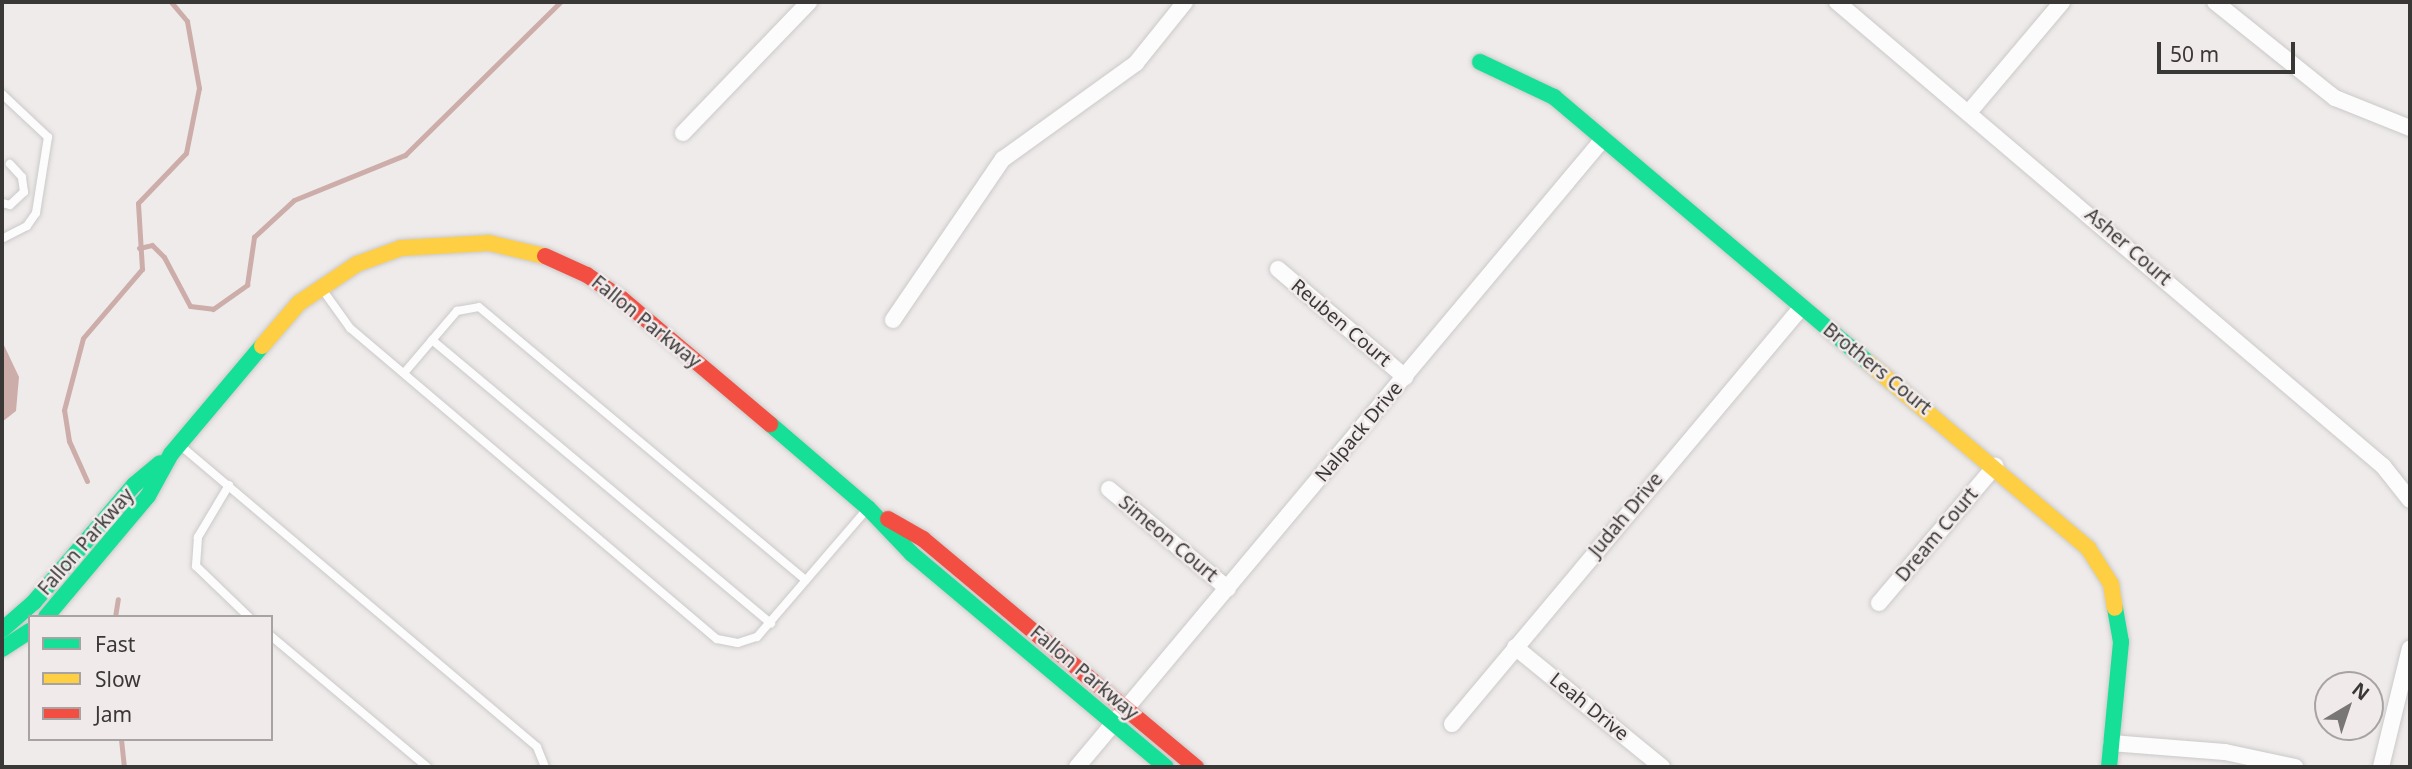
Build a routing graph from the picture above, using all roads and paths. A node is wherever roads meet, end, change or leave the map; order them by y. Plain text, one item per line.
1 (809, 2) edge
2 (1185, 2) edge
3 (1837, 2) edge
4 (2062, 2) edge
5 (2216, 2) edge
6 (1480, 62) dead end
7 (2, 94) edge
8 (1970, 111) junction
9 (2410, 128) edge
10 (683, 133) dead end
11 (1603, 139) junction
12 (10, 164) dead end
13 (2, 203) edge
14 (2, 239) edge
15 (1278, 269) dead end
16 (320, 287) junction
17 (1801, 308) junction
18 (893, 320) dead end
19 (432, 340) junction
20 (404, 373) junction
21 (1405, 377) junction
22 (175, 449) junction
23 (1995, 466) junction
24 (229, 485) junction
25 (1109, 489) dead end
26 (2410, 500) edge
27 (868, 508) junction
28 (806, 580) junction
29 (1228, 589) junction
30 (1880, 603) dead end
31 (48, 615) edge
32 (247, 615) edge
33 (771, 623) junction
34 (2, 630) edge
35 (28, 632) edge
36 (273, 638) edge
37 (1515, 647) junction
38 (2410, 648) edge
39 (2, 649) edge
40 (1126, 709) junction
41 (1114, 723) junction
42 (1452, 724) dead end
43 (2112, 743) junction
44 (427, 767) edge
45 (545, 767) edge
46 (1077, 767) edge
47 (1166, 767) edge
48 (1196, 767) edge
49 (1662, 767) edge
50 (2109, 767) edge
51 (2295, 767) edge
52 (2381, 767) edge

1 - 10 street
2 - 18 street
3 - 8 street, Asher Court
4 - 8 street
5 - 9 street
6 - 11 street, Brothers Court
7 - 14 lane
8 - 26 street, Asher Court
11 - 17 street, Brothers Court
11 - 21 street, Nalpack Drive
12 - 13 lane
15 - 21 street, Reuben Court
16 - 20 lane
16 - 22 street, Fallon Parkway
16 - 27 street, Fallon Parkway
17 - 23 street, Brothers Court
17 - 37 street, Judah Drive
19 - 20 lane
19 - 28 lane
19 - 33 lane
20 - 33 lane
21 - 29 street, Nalpack Drive
22 - 24 lane
22 - 31 street, Fallon Parkway
22 - 34 street, Fallon Parkway
23 - 30 street, Dream Court
23 - 43 street, Brothers Court
24 - 32 lane
24 - 45 lane
25 - 29 street, Simeon Court
27 - 28 lane
27 - 40 street, Fallon Parkway
27 - 41 street, Fallon Parkway
28 - 33 lane
29 - 40 street, Nalpack Drive
35 - 39 street
36 - 44 lane
37 - 42 street, Judah Drive
37 - 49 street, Leah Drive
38 - 52 street
40 - 41 street, Nalpack Drive
40 - 48 street, Fallon Parkway
41 - 46 street, Nalpack Drive
41 - 47 street, Fallon Parkway
43 - 50 street, Brothers Court
43 - 51 street

